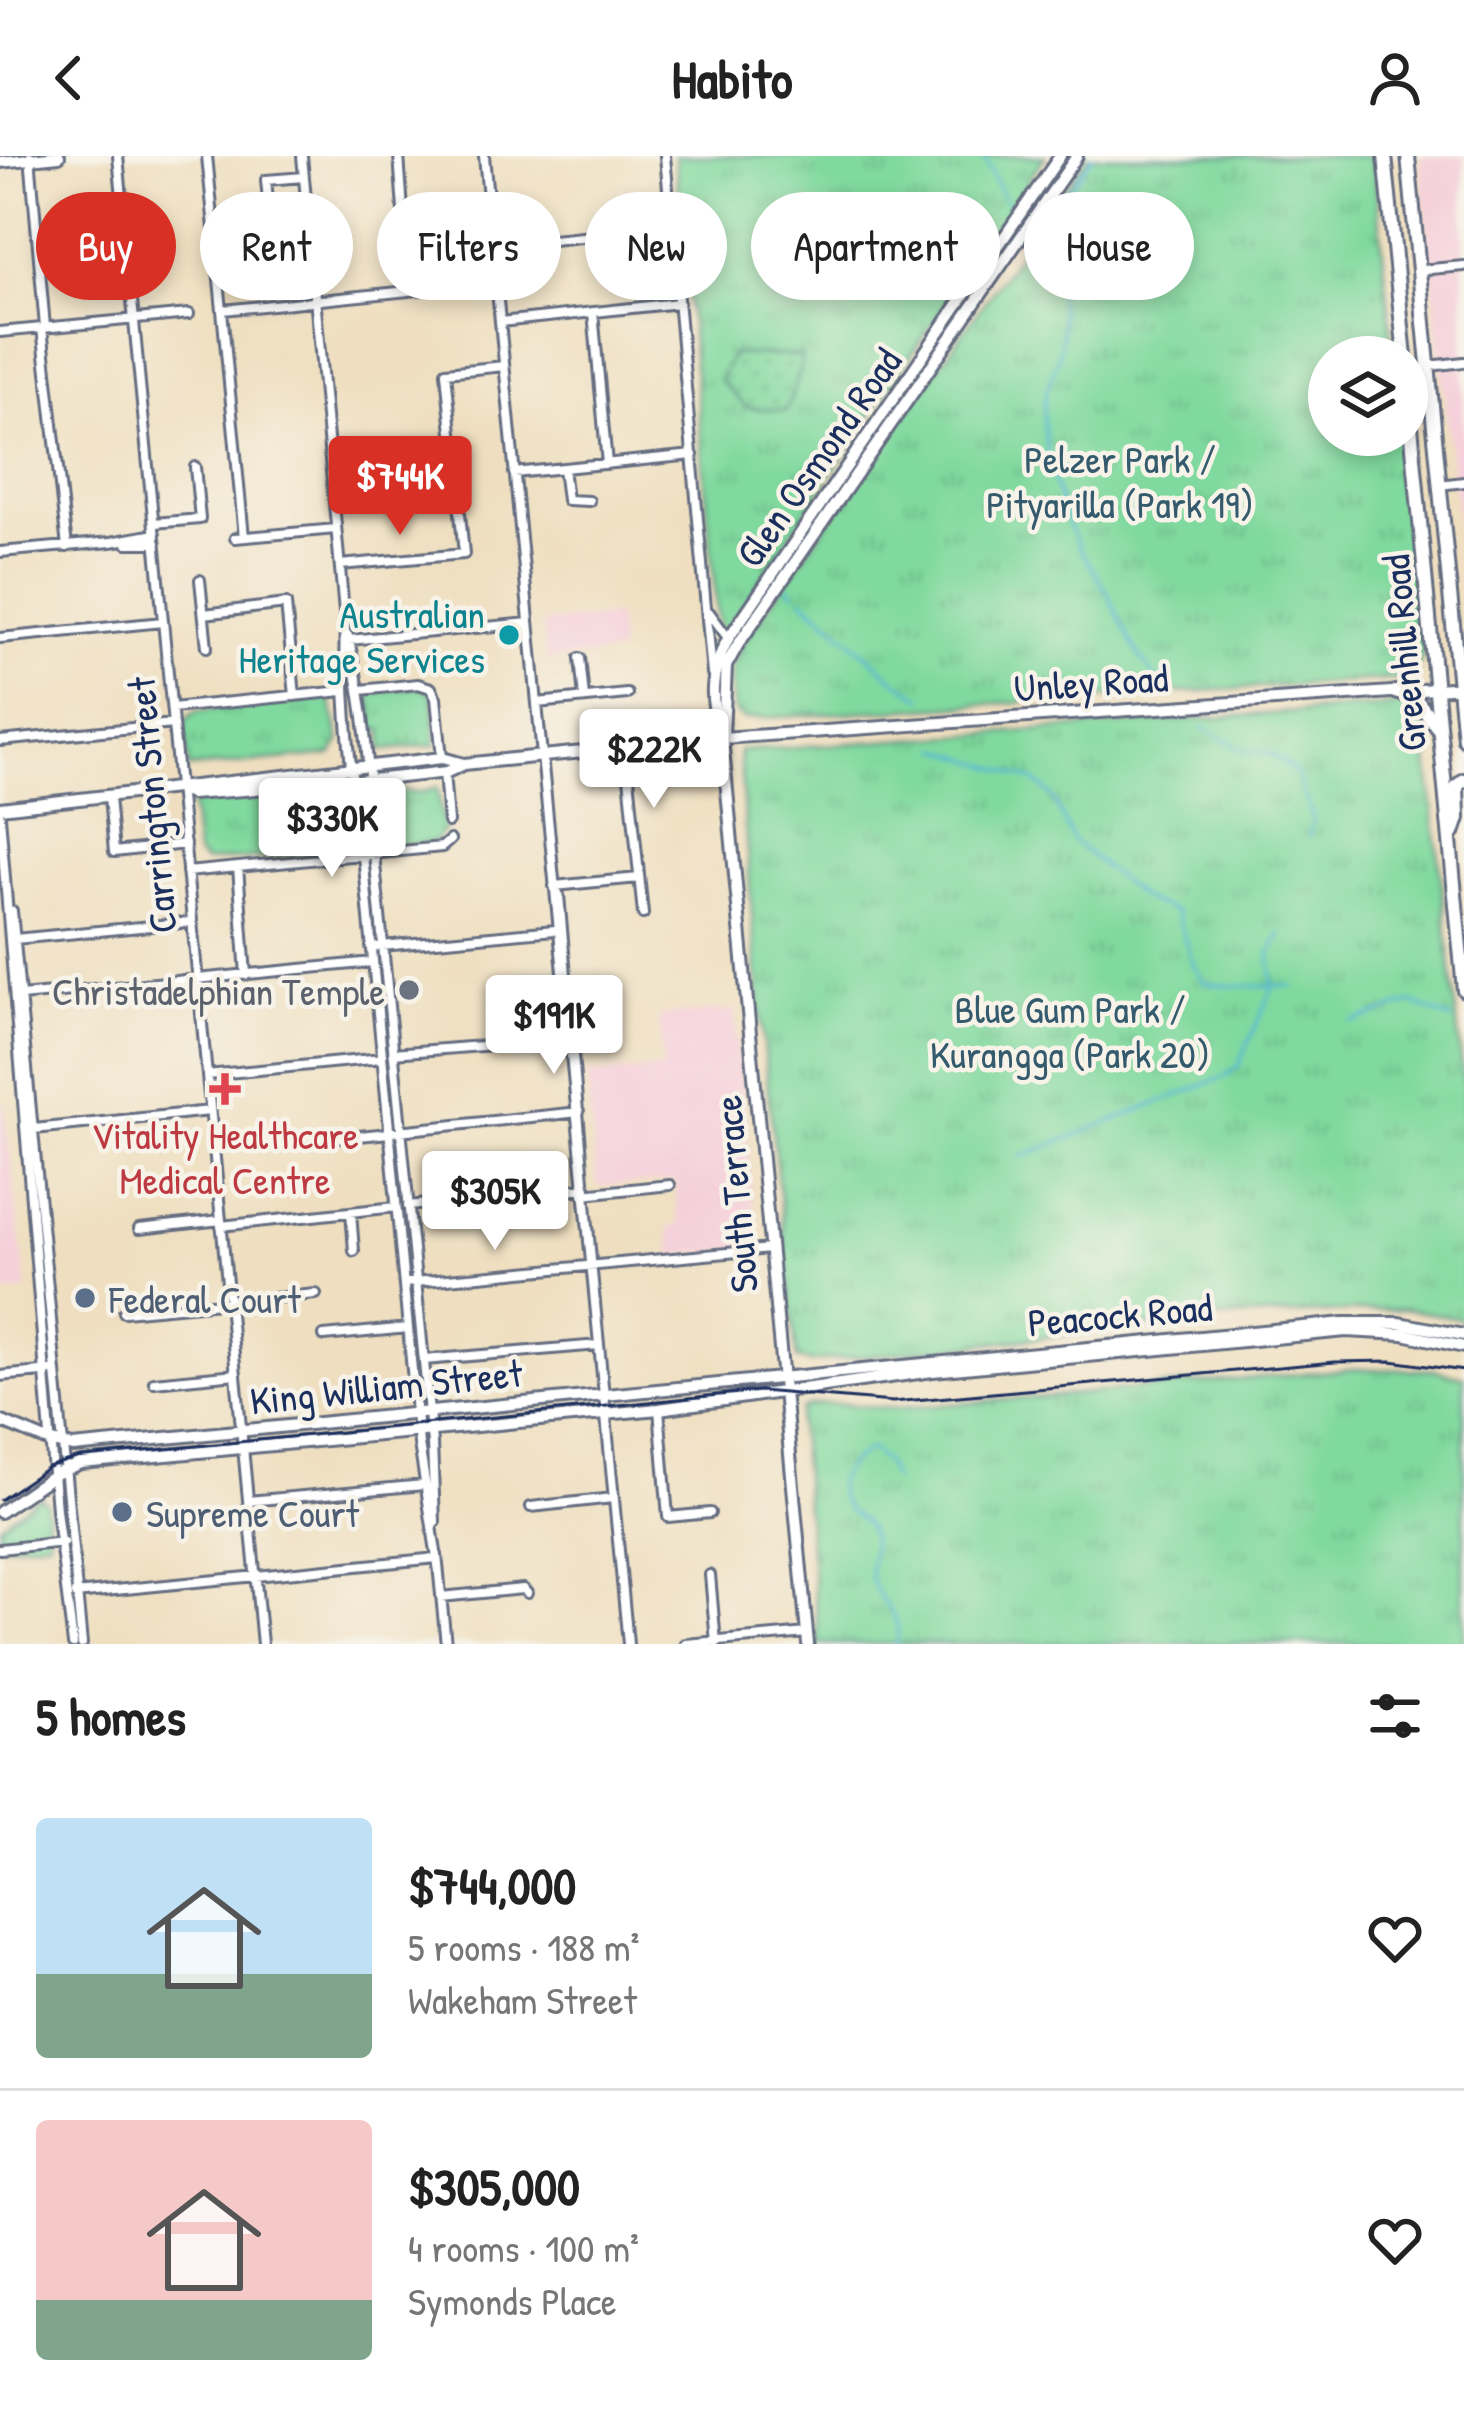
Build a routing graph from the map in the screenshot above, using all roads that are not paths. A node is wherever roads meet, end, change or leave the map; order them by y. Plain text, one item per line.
1 (59, 156) edge
2 (118, 156) edge
3 (207, 156) edge
4 (302, 156) edge
5 (399, 156) edge
6 (484, 156) edge
7 (664, 156) edge
8 (1060, 156) edge
9 (1077, 156) edge
10 (1385, 156) edge
11 (1408, 156) edge
12 (30, 157) edge
13 (0, 162) edge
14 (304, 177) junction
15 (267, 192) edge
16 (402, 192) edge
17 (488, 192) edge
18 (668, 192) edge
19 (1000, 252) edge
20 (1000, 255) edge
21 (1464, 266) edge
22 (1419, 270) junction
23 (377, 294) edge
24 (1421, 296) junction
25 (1399, 299) junction
26 (498, 300) edge
27 (679, 300) edge
28 (968, 300) edge
29 (315, 301) junction
30 (679, 303) junction
31 (223, 310) junction
32 (593, 312) junction
33 (189, 314) dead end
34 (134, 319) junction
35 (500, 322) junction
36 (44, 327) junction
37 (0, 332) edge
38 (1403, 336) edge
39 (1425, 336) edge
40 (1464, 362) edge
41 (504, 366) junction
42 (1428, 366) joint
43 (1432, 416) junction
44 (1428, 421) edge
45 (1436, 452) junction
46 (693, 455) junction
47 (1414, 456) edge
48 (607, 464) junction
49 (1415, 465) junction
50 (195, 467) dead end
51 (563, 469) junction
52 (514, 473) junction
53 (456, 478) junction
54 (1464, 482) edge
55 (1439, 485) junction
56 (333, 490) junction
57 (589, 501) dead end
58 (154, 523) junction
59 (336, 530) junction
60 (155, 539) junction
61 (68, 547) junction
62 (0, 552) edge
63 (340, 566) junction
64 (200, 580) dead end
65 (706, 605) junction
66 (1451, 607) junction
67 (203, 614) junction
68 (164, 622) junction
69 (1430, 622) junction
70 (345, 623) junction
71 (529, 623) junction
72 (0, 638) edge
73 (349, 640) junction
74 (1454, 642) junction
75 (733, 643) junction
76 (207, 647) dead end
77 (580, 658) dead end
78 (1464, 663) edge
79 (712, 676) junction
80 (1461, 687) edge
81 (1437, 689) junction
82 (361, 690) junction
83 (343, 691) junction
84 (1395, 692) junction
85 (627, 694) dead end
86 (295, 696) junction
87 (584, 698) junction
88 (537, 703) junction
89 (172, 708) junction
90 (173, 724) junction
91 (1463, 725) edge
92 (1441, 734) junction
93 (722, 738) junction
94 (1464, 739) edge
95 (0, 742) edge
96 (626, 747) junction
97 (542, 755) junction
98 (443, 765) junction
99 (369, 766) junction
100 (350, 768) junction
101 (370, 780) junction
102 (1464, 780) edge
103 (352, 782) junction
104 (180, 790) junction
105 (110, 797) junction
106 (0, 812) edge
107 (448, 822) dead end
108 (1450, 839) junction
109 (450, 840) dead end
110 (185, 844) junction
111 (368, 855) junction
112 (5, 862) junction
113 (238, 867) junction
114 (188, 872) junction
115 (639, 878) junction
116 (554, 886) junction
117 (643, 914) dead end
118 (192, 922) junction
119 (559, 929) junction
120 (15, 939) junction
121 (383, 946) junction
122 (371, 947) junction
123 (373, 962) junction
124 (247, 975) junction
125 (198, 980) junction
126 (1464, 990) edge
127 (21, 996) junction
128 (569, 1039) junction
129 (393, 1053) junction
130 (382, 1058) junction
131 (207, 1075) junction
132 (210, 1112) junction
133 (576, 1112) junction
134 (34, 1129) junction
135 (401, 1130) junction
136 (389, 1132) junction
137 (319, 1140) dead end
138 (670, 1185) dead end
139 (584, 1191) junction
140 (408, 1206) junction
141 (396, 1207) junction
142 (351, 1212) junction
143 (221, 1223) junction
144 (139, 1229) dead end
145 (770, 1250) junction
146 (354, 1251) dead end
147 (591, 1265) junction
148 (416, 1282) junction
149 (404, 1283) junction
150 (316, 1294) dead end
151 (229, 1302) junction
152 (124, 1312) dead end
153 (408, 1328) junction
154 (1464, 1335) edge
155 (324, 1336) dead end
156 (598, 1346) junction
157 (1464, 1347) edge
158 (1029, 1357) junction
159 (424, 1360) junction
160 (53, 1371) junction
161 (236, 1374) junction
162 (0, 1376) edge
163 (782, 1378) junction
164 (154, 1382) dead end
165 (783, 1393) junction
166 (603, 1395) junction
167 (659, 1409) junction
168 (422, 1411) junction
169 (605, 1414) junction
170 (0, 1421) edge
171 (241, 1430) junction
172 (425, 1432) junction
173 (59, 1445) junction
174 (243, 1448) junction
175 (60, 1471) junction
176 (424, 1485) junction
177 (614, 1498) junction
178 (248, 1501) junction
179 (531, 1507) dead end
180 (0, 1512) edge
181 (710, 1513) dead end
182 (70, 1521) junction
183 (62, 1544) junction
184 (0, 1549) edge
185 (437, 1558) junction
186 (710, 1575) dead end
187 (255, 1577) junction
188 (527, 1593) dead end
189 (72, 1594) junction
190 (441, 1597) junction
191 (807, 1639) edge
192 (716, 1643) edge
193 (77, 1644) edge
194 (262, 1644) edge
195 (446, 1644) edge
196 (628, 1644) edge
197 (686, 1644) edge

1 - 12 main road
2 - 34 street, Carrington Street
3 - 31 street
4 - 14 street
5 - 16 street
6 - 17 street
7 - 18 street, South Terrace
8 - 19 main road, Glen Osmond Road
9 - 20 main road, Glen Osmond Road
10 - 25 highway
11 - 22 highway, Greenhill Road
12 - 13 main road
12 - 36 street
14 - 15 street
14 - 29 street
21 - 22 street
22 - 24 highway, Greenhill Road
23 - 29 street
24 - 25 highway
24 - 39 highway, Greenhill Road
25 - 38 highway
26 - 35 street
27 - 30 street, South Terrace
28 - 75 main road, Glen Osmond Road
29 - 31 street
29 - 56 street
30 - 32 street
30 - 46 street, South Terrace
31 - 59 street
32 - 35 street
32 - 48 street
33 - 34 street
34 - 36 street
34 - 58 street, Carrington Street
35 - 41 street
36 - 37 street
36 - 61 street
40 - 42 street
41 - 52 street
41 - 53 street
42 - 43 highway, Greenhill Road
43 - 44 highway
43 - 45 highway, Greenhill Road
45 - 49 highway
45 - 55 highway, Greenhill Road
46 - 48 street
46 - 65 street, South Terrace
47 - 49 highway, Greenhill Road
48 - 51 street
49 - 69 highway, Greenhill Road
50 - 58 street
51 - 52 street
51 - 57 street
52 - 71 street
53 - 56 street
53 - 63 street
54 - 55 street
55 - 66 highway, Greenhill Road
56 - 59 street
58 - 60 street, Carrington Street
59 - 63 street
60 - 61 street
60 - 68 street, Carrington Street
61 - 62 street
63 - 70 street
64 - 67 street
65 - 75 street, South Terrace
65 - 79 street, South Terrace
66 - 69 highway
66 - 74 highway, Greenhill Road
67 - 76 street
67 - 86 street
68 - 72 street
68 - 89 street, Carrington Street
69 - 81 highway, Greenhill Road
70 - 73 street
70 - 83 street
71 - 73 street
71 - 88 street
73 - 82 street
74 - 78 highway
74 - 80 highway, Greenhill Road
75 - 79 main road, Glen Osmond Road
75 - 93 main road, South Terrace
77 - 87 street
79 - 93 main road, South Terrace
80 - 81 main road, Unley Road
80 - 91 highway, Greenhill Road
81 - 84 main road, Unley Road
81 - 92 highway, Greenhill Road
82 - 98 street
82 - 99 street
83 - 86 street
83 - 100 street
84 - 92 highway
84 - 93 main road, Unley Road
85 - 87 street
86 - 89 street
87 - 88 street
88 - 97 street
89 - 90 street, Carrington Street
90 - 95 street
90 - 104 street, Carrington Street
91 - 94 highway, Greenhill Road
92 - 108 highway, Greenhill Road
93 - 96 main road, Unley Road
93 - 145 main road, South Terrace
96 - 97 main road, Unley Road
96 - 115 street
97 - 98 main road, Unley Road
97 - 116 street
98 - 99 main road
98 - 101 main road
98 - 107 street
99 - 100 main road
99 - 101 street
100 - 103 street
100 - 104 main road
101 - 103 main road
101 - 111 street
102 - 108 highway
103 - 104 main road
103 - 111 street
104 - 105 main road
104 - 110 street, Carrington Street
105 - 106 main road
105 - 110 street
106 - 112 street
108 - 126 highway, Greenhill Road
109 - 111 street
110 - 114 street, Carrington Street
111 - 113 street
111 - 121 street
111 - 122 street
112 - 120 street
112 - 160 street
113 - 114 street
113 - 124 street
114 - 118 street, Carrington Street
115 - 116 street
115 - 117 street
116 - 119 street
118 - 120 street
118 - 125 street, Carrington Street
119 - 121 street
119 - 128 street
120 - 127 street
121 - 122 street
121 - 129 street
122 - 123 street
123 - 124 street
123 - 130 street
124 - 125 street
125 - 127 street
125 - 131 street, Carrington Street
127 - 134 street
128 - 129 street
128 - 133 street
129 - 135 street
130 - 131 street
130 - 136 street
131 - 132 street, Carrington Street
132 - 134 street
132 - 143 street, Carrington Street
133 - 135 street
133 - 139 street
134 - 160 street
135 - 136 street
135 - 140 street
136 - 137 street
136 - 141 street
138 - 139 street
139 - 140 street
139 - 147 street
140 - 148 street
141 - 142 street
141 - 149 street
142 - 143 street
142 - 146 street
143 - 144 street
143 - 151 street, Carrington Street
145 - 147 street
145 - 163 main road, South Terrace
147 - 148 street
147 - 156 street
148 - 149 street
148 - 159 street
149 - 153 street
150 - 151 street
151 - 152 street
151 - 161 street, Carrington Street
153 - 155 street
153 - 168 street
154 - 158 main road, Peacock Road
156 - 159 street
156 - 166 street
157 - 158 main road, Peacock Road
158 - 163 main road, Peacock Road
158 - 165 main road, Peacock Road
159 - 168 street
160 - 162 street
160 - 173 street
161 - 164 street
161 - 171 street, Carrington Street
163 - 165 main road, South Terrace
163 - 166 main road, King William Street
165 - 167 main road, King William Street
165 - 191 main road, South Terrace
166 - 168 main road, King William Street
166 - 169 street
167 - 169 main road, King William Street
167 - 181 street
168 - 171 main road, King William Street
168 - 172 street
169 - 172 main road, King William Street
169 - 177 street
170 - 173 main road, King William Street
171 - 173 main road, King William Street
171 - 174 street, Carrington Street
172 - 174 main road, King William Street
172 - 176 street
172 - 185 street
173 - 175 street
174 - 175 main road, King William Street
174 - 178 street, Carrington Street
175 - 180 main road
175 - 182 street
175 - 183 street
176 - 178 street
176 - 185 street
177 - 179 street
177 - 196 street
178 - 187 street, Carrington Street
182 - 183 street
182 - 189 street
183 - 184 street
183 - 189 street
185 - 187 street
185 - 190 street
186 - 192 street
187 - 189 street
187 - 194 street, Carrington Street
188 - 190 street
189 - 193 street
190 - 195 street
191 - 192 street
192 - 197 street

